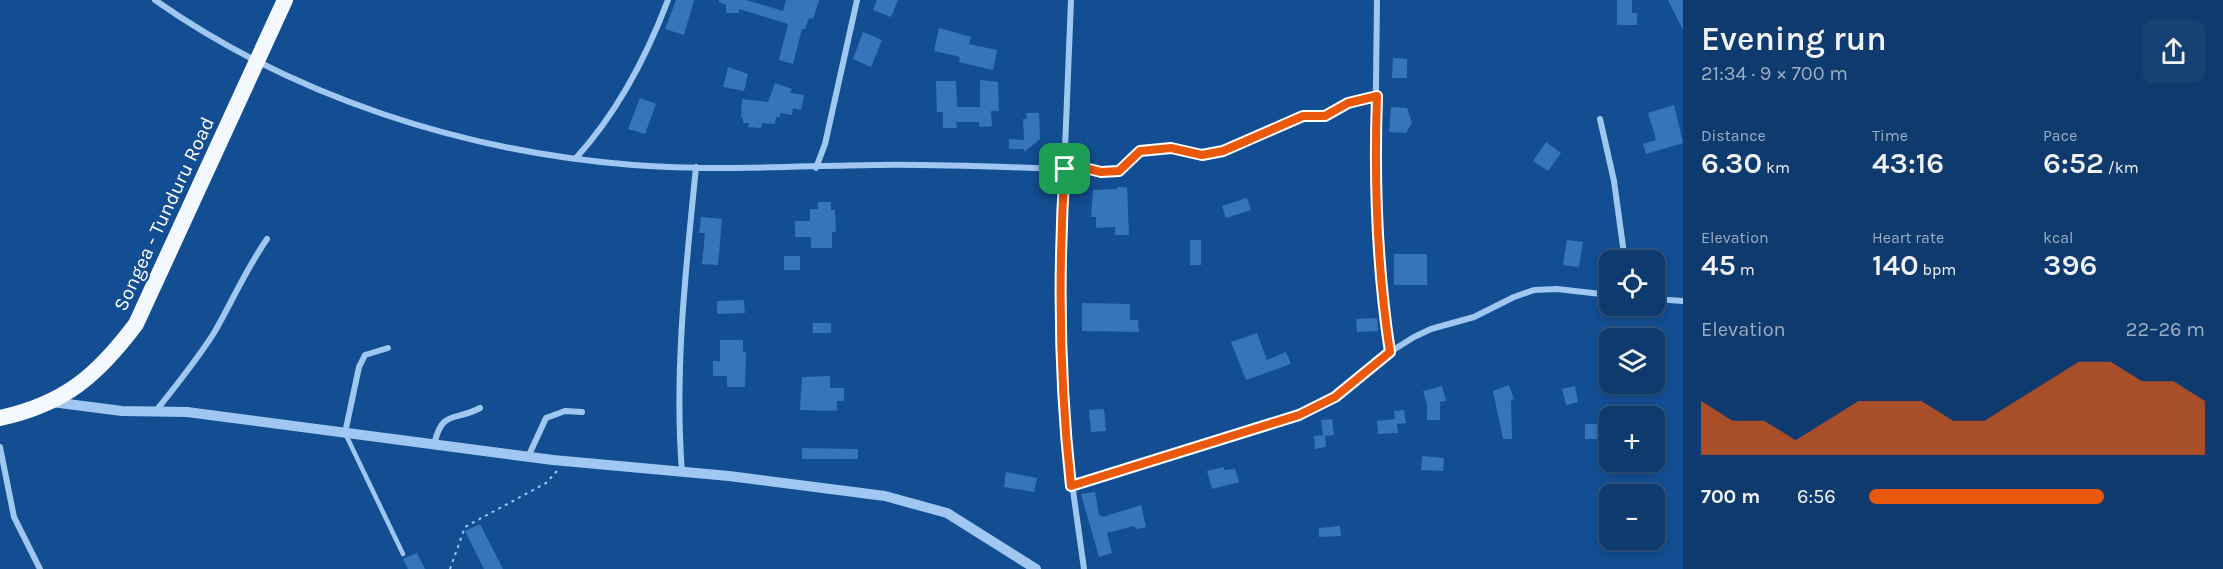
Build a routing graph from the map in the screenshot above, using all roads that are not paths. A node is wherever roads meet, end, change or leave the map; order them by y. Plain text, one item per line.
1 (155, 0) edge
2 (285, 0) edge
3 (668, 0) edge
4 (857, 0) edge
5 (1071, 0) edge
6 (1377, 0) edge
7 (258, 62) junction
8 (1377, 96) junction
9 (1600, 119) dead end
10 (576, 158) junction
11 (1065, 166) junction
12 (696, 167) junction
13 (816, 168) junction
14 (267, 239) dead end
15 (1624, 250) edge
16 (1599, 294) edge
17 (1665, 300) edge
18 (1683, 301) edge
19 (388, 348) dead end
20 (1390, 352) junction
21 (52, 402) junction
22 (480, 408) dead end
23 (155, 412) junction
24 (582, 412) dead end
25 (0, 418) edge
26 (345, 433) junction
27 (434, 446) junction
28 (0, 447) edge
29 (528, 457) junction
30 (682, 472) junction
31 (1071, 486) junction
32 (403, 554) dead end
33 (40, 569) edge
34 (1036, 569) edge
35 (1084, 569) edge

1 - 7 street
2 - 7 highway, Songea - Tunduru Road
3 - 10 street
4 - 13 street
5 - 11 street
6 - 8 street
7 - 10 street
7 - 21 highway, Songea - Tunduru Road
8 - 11 street
8 - 20 street
9 - 15 street
10 - 12 street
11 - 13 street
11 - 31 street
12 - 13 street
12 - 30 street
14 - 23 street
16 - 20 street
17 - 18 street
19 - 26 street
20 - 31 street
21 - 23 street
21 - 25 highway, Songea - Tunduru Road
22 - 27 street
23 - 26 street
24 - 29 street
26 - 27 street
26 - 32 lane
27 - 29 street
28 - 33 street
29 - 30 street
30 - 34 street
31 - 35 street

